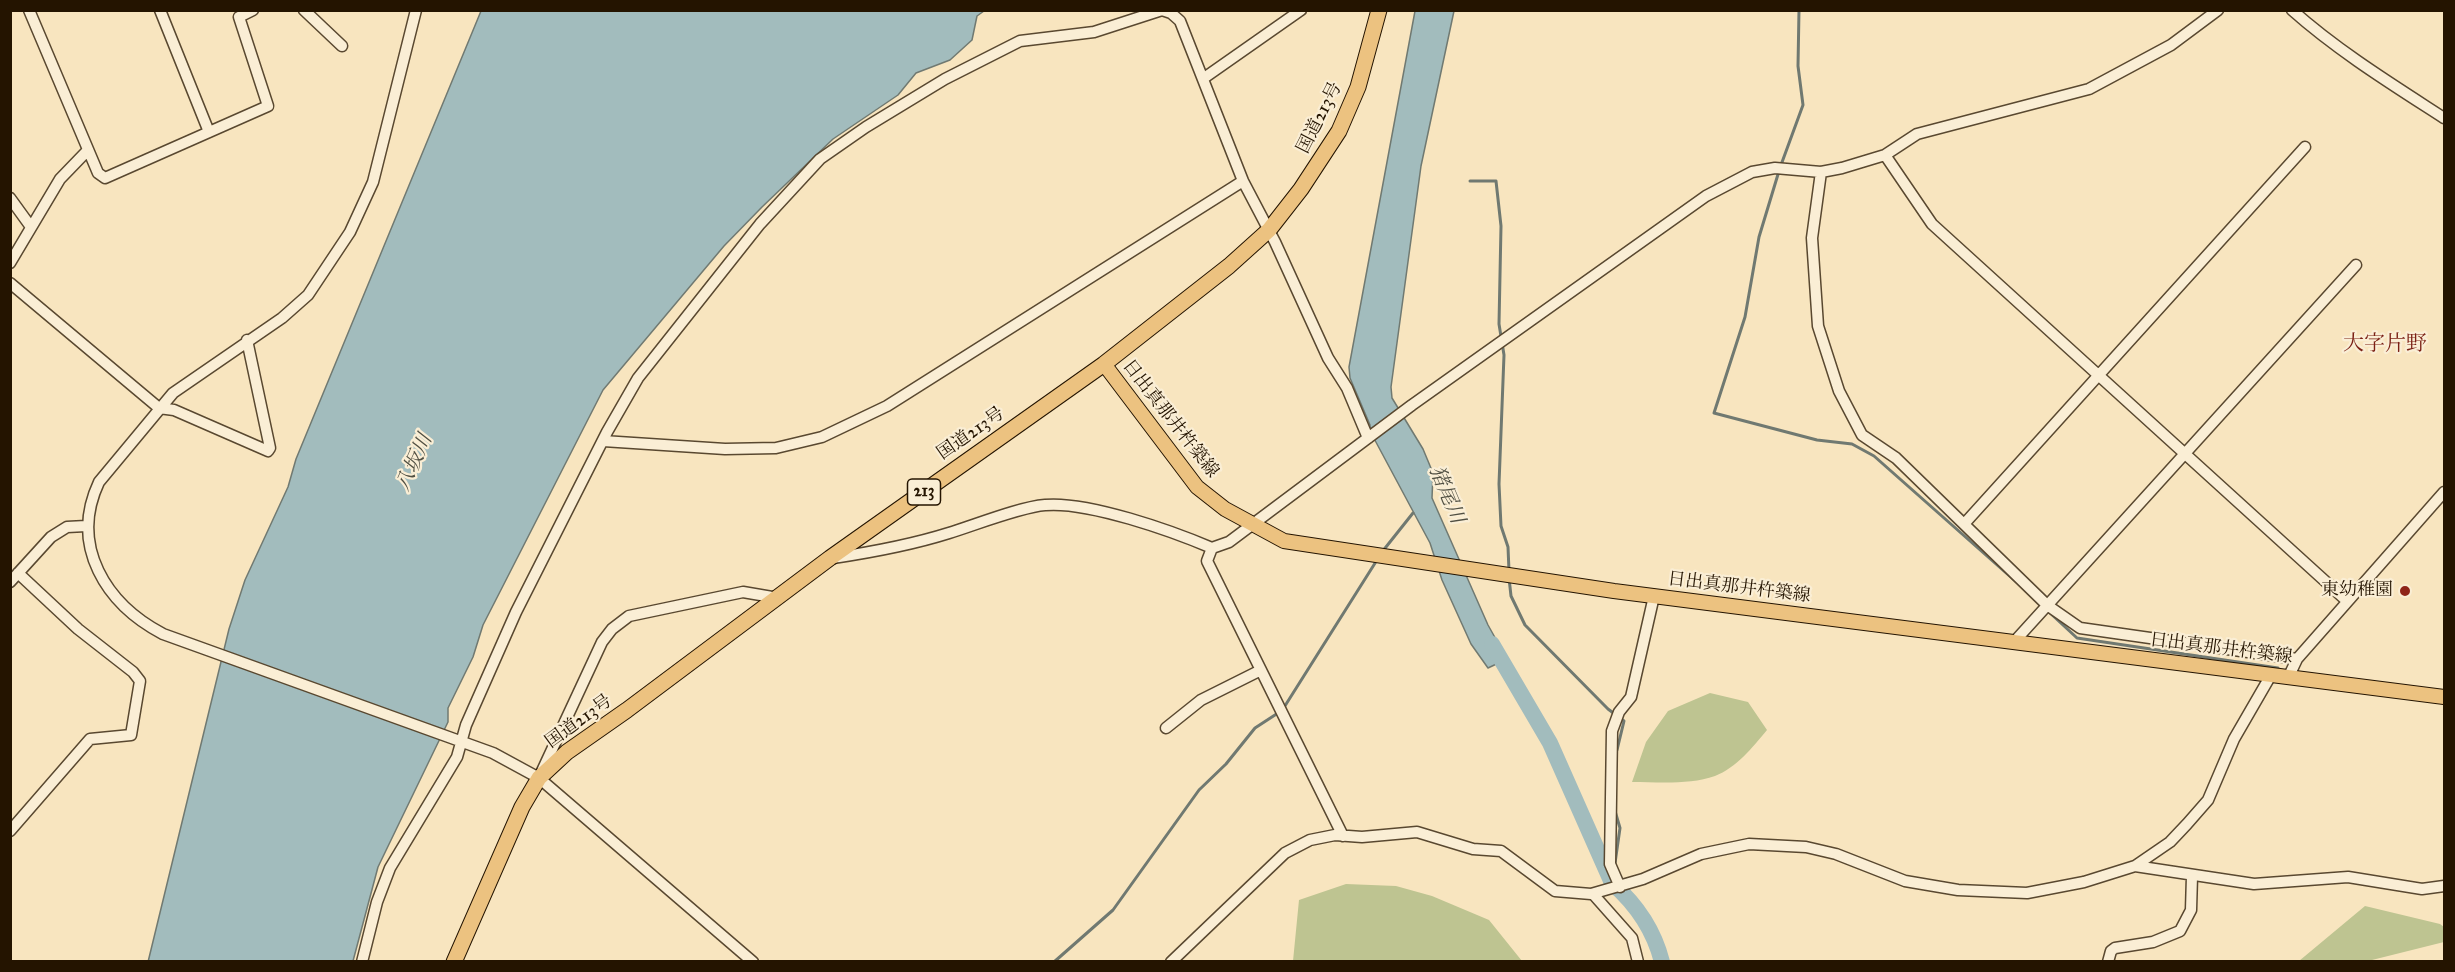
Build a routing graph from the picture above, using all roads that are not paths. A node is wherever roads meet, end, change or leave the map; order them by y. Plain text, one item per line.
1 (29, 10) edge
2 (160, 10) edge
3 (253, 10) edge
4 (304, 10) edge
5 (416, 10) edge
6 (1162, 10) edge
7 (1301, 10) edge
8 (1379, 10) edge
9 (2218, 10) edge
10 (2292, 10) edge
11 (342, 46) dead end
12 (1204, 78) junction
13 (2445, 118) edge
14 (209, 132) junction
15 (2305, 147) dead end
16 (88, 150) junction
17 (1885, 154) junction
18 (1821, 172) junction
19 (1243, 181) junction
20 (10, 198) edge
21 (31, 227) junction
22 (1269, 230) junction
23 (10, 263) edge
24 (2356, 265) dead end
25 (10, 283) edge
26 (247, 340) junction
27 (1104, 364) junction
28 (2099, 376) junction
29 (159, 408) junction
30 (1368, 438) junction
31 (603, 441) junction
32 (2184, 454) junction
33 (2445, 492) edge
34 (1965, 523) junction
35 (1251, 525) junction
36 (86, 526) junction
37 (1212, 548) junction
38 (830, 558) junction
39 (14, 578) edge
40 (1654, 596) junction
41 (778, 598) junction
42 (2347, 601) junction
43 (2043, 609) junction
44 (2014, 642) junction
45 (2297, 660) junction
46 (1262, 670) junction
47 (2271, 675) junction
48 (2289, 676) junction
49 (2445, 697) edge
50 (1166, 728) dead end
51 (461, 743) junction
52 (539, 778) junction
53 (10, 831) edge
54 (1342, 836) junction
55 (2135, 866) junction
56 (2192, 876) junction
57 (2445, 886) edge
58 (1620, 887) junction
59 (1593, 894) junction
60 (362, 962) edge
61 (454, 962) edge
62 (753, 962) edge
63 (1171, 962) edge
64 (1638, 962) edge
65 (2108, 962) edge

1 - 16 street
2 - 14 street
3 - 14 street
4 - 11 street
5 - 26 street
6 - 12 street
6 - 31 street
7 - 12 street
8 - 22 highway, 国道213号 / 213
9 - 17 street
10 - 13 street
12 - 19 street
14 - 16 street
15 - 28 street
16 - 21 street
17 - 18 street
17 - 28 street
18 - 30 street
18 - 34 street
19 - 22 street
19 - 31 street
20 - 21 street
21 - 23 street
22 - 27 highway, 国道213号 / 213
22 - 30 street
24 - 32 street
25 - 29 street
26 - 29 street
26 - 29 street
27 - 35 main road, 日出真那井杵築線
27 - 38 highway, 国道213号 / 213
28 - 32 street
28 - 34 street
29 - 36 street
30 - 35 street
31 - 51 street
32 - 42 street
32 - 43 street
33 - 42 street
34 - 43 street
35 - 37 street
35 - 40 main road, 日出真那井杵築線
36 - 39 street
36 - 51 street
37 - 38 street
37 - 46 street
38 - 41 highway, 国道213号 / 213
39 - 53 street
40 - 44 main road, 日出真那井杵築線
40 - 58 street
41 - 52 highway, 国道213号 / 213
41 - 52 street
42 - 45 street
43 - 44 street
43 - 45 street
44 - 47 main road, 日出真那井杵築線
45 - 48 street
46 - 50 street
46 - 54 street
47 - 48 main road, 日出真那井杵築線
47 - 55 street
48 - 49 main road, 日出真那井杵築線
51 - 52 street
51 - 60 street
52 - 61 highway, 国道213号 / 213
52 - 62 street
54 - 59 street
54 - 63 street
55 - 56 street
55 - 58 street
56 - 57 street
56 - 65 street
58 - 59 street
59 - 64 street

